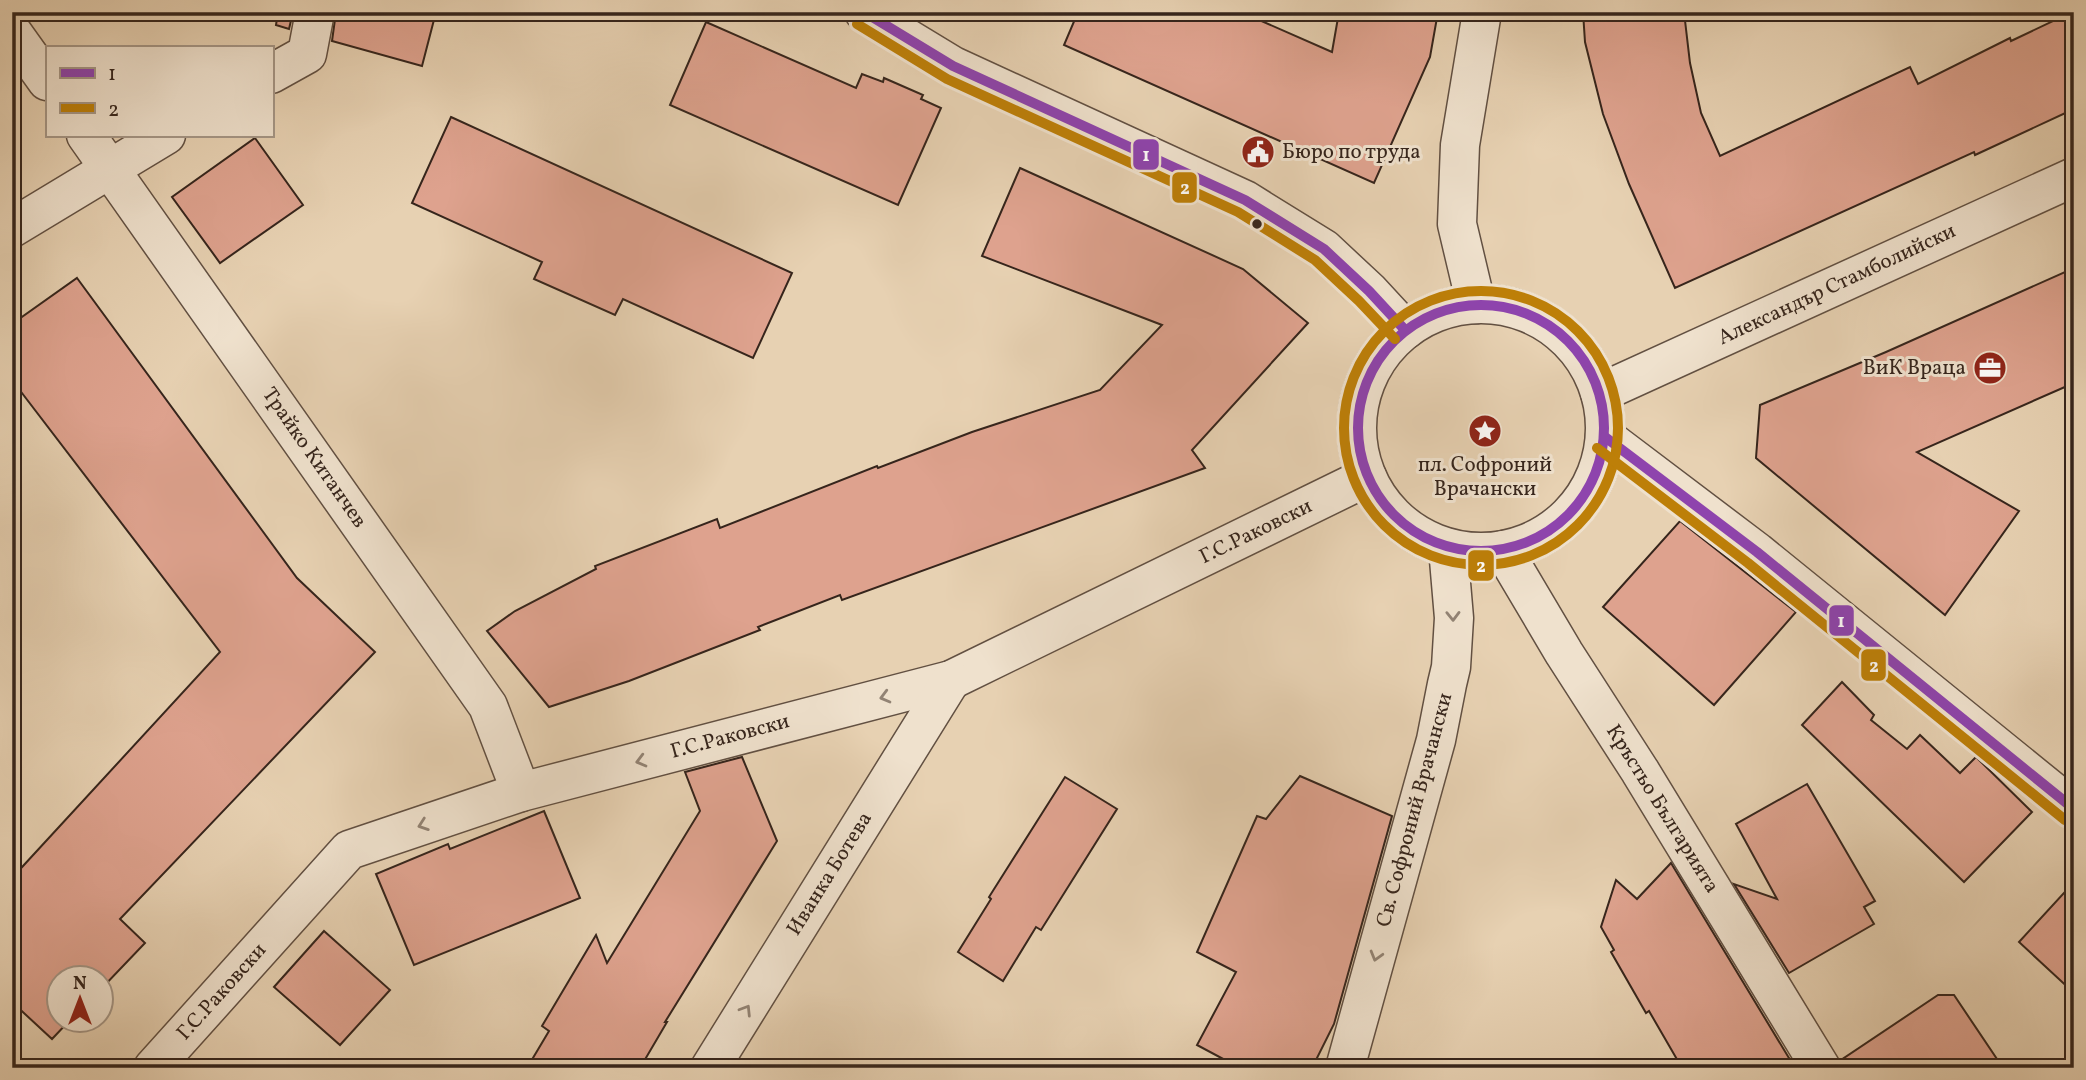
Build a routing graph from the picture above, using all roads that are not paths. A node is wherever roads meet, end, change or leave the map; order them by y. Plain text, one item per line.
1 (315, 12) edge
2 (864, 12) edge
3 (1482, 12) edge
4 (12, 32) edge
5 (273, 73) edge
6 (46, 80) edge
7 (87, 136) edge
8 (164, 136) edge
9 (109, 168) junction
10 (2074, 177) edge
11 (12, 228) edge
12 (1476, 304) junction
13 (1405, 330) junction
14 (1600, 393) junction
15 (1605, 438) junction
16 (1367, 477) junction
17 (1448, 548) junction
18 (1503, 550) junction
19 (951, 680) junction
20 (522, 792) junction
21 (2074, 809) edge
22 (153, 1068) edge
23 (710, 1068) edge
24 (1345, 1068) edge
25 (1821, 1068) edge

1 - 5 street
2 - 13 street
3 - 12 street
4 - 6 street
7 - 9 street, Трайко Китанчев
8 - 9 street
9 - 11 street
9 - 20 street, Трайко Китанчев
10 - 14 street, Александър Стамболийски
12 - 13 street
12 - 14 street
13 - 16 street
14 - 15 street
15 - 18 street
15 - 21 street
16 - 17 street
16 - 19 street, Г.С.Раковски
17 - 18 street
17 -> 24 street, Св. Софроний Врачански
18 - 25 street, Кръстьо Българията
19 -> 20 street, Г.С.Раковски
23 -> 19 street, Иванка Ботева
20 -> 22 street, Г.С.Раковски

